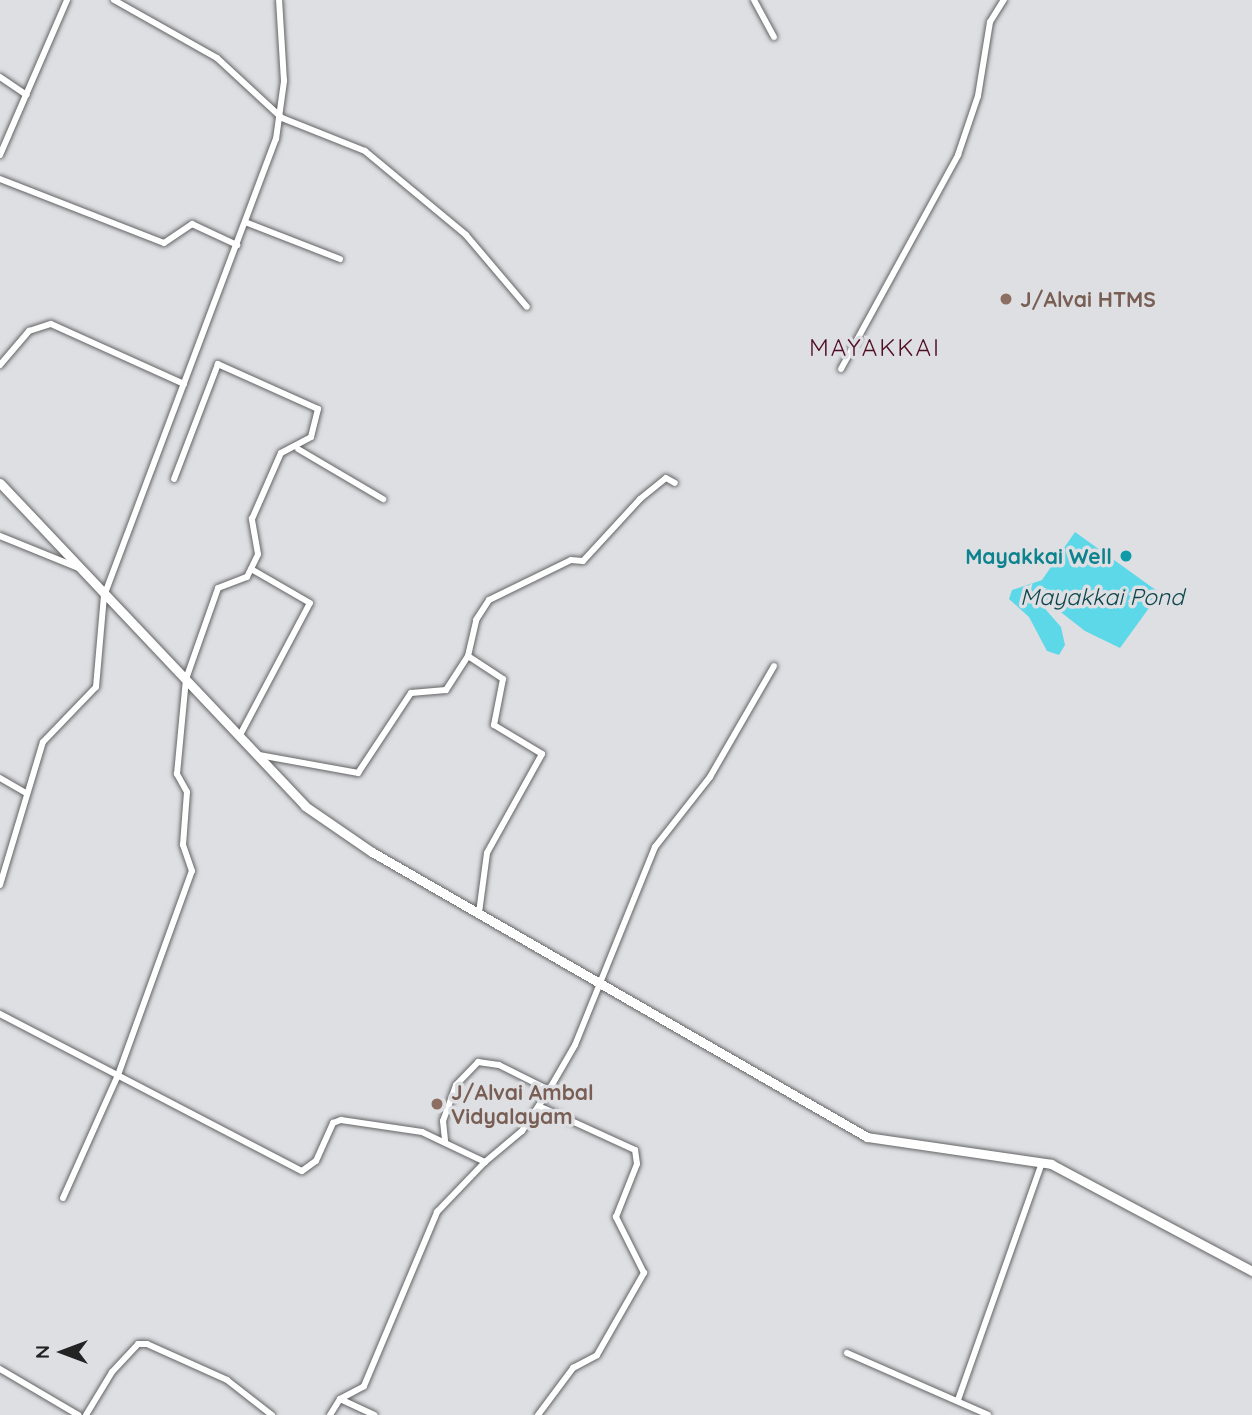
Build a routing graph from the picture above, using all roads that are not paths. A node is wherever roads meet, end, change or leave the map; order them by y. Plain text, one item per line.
1 (67, 0) edge
2 (114, 0) edge
3 (279, 0) edge
4 (754, 0) edge
5 (1004, 0) edge
6 (774, 37) dead end
7 (0, 77) edge
8 (27, 95) junction
9 (282, 118) junction
10 (1, 152) edge
11 (0, 179) edge
12 (245, 222) junction
13 (237, 245) junction
14 (340, 258) dead end
15 (527, 307) dead end
16 (0, 365) edge
17 (841, 369) dead end
18 (184, 384) junction
19 (298, 449) junction
20 (174, 479) dead end
21 (0, 483) edge
22 (675, 483) dead end
23 (383, 499) dead end
24 (0, 536) edge
25 (80, 568) junction
26 (251, 569) junction
27 (104, 596) junction
28 (468, 656) junction
29 (774, 666) dead end
30 (186, 679) junction
31 (240, 735) junction
32 (260, 755) junction
33 (0, 778) edge
34 (26, 793) junction
35 (0, 885) edge
36 (479, 913) junction
37 (598, 984) junction
38 (0, 1014) edge
39 (117, 1075) junction
40 (549, 1090) junction
41 (539, 1106) junction
42 (445, 1140) junction
43 (485, 1162) junction
44 (1042, 1163) junction
45 (63, 1198) dead end
46 (1252, 1271) edge
47 (847, 1353) dead end
48 (0, 1369) edge
49 (340, 1399) junction
50 (958, 1400) junction
51 (79, 1415) edge
52 (86, 1415) edge
53 (272, 1415) edge
54 (330, 1415) edge
55 (374, 1415) edge
56 (538, 1415) edge
57 (988, 1415) edge

1 - 8 street
2 - 9 street
3 - 9 street
4 - 6 street
5 - 17 street
7 - 8 street
8 - 10 street
9 - 12 street
9 - 15 street
11 - 13 street
12 - 13 street
12 - 14 street
13 - 18 street
16 - 18 street
18 - 27 street
19 - 20 street
19 - 23 street
19 - 26 street
21 - 25 street
22 - 28 street
24 - 25 street
25 - 27 street
26 - 30 street
26 - 31 street
27 - 30 street
27 - 34 street
28 - 32 street
28 - 36 street
29 - 37 street
30 - 31 street
30 - 39 street
31 - 32 street
32 - 36 street
33 - 34 street
34 - 35 street
36 - 37 street
37 - 40 street
37 - 44 street
38 - 39 street
39 - 42 street
39 - 45 street
40 - 41 street
40 - 42 street
41 - 43 street
41 - 56 street
42 - 43 street
43 - 49 street
44 - 46 street
44 - 50 street
47 - 50 street
48 - 51 street
49 - 54 street
49 - 55 street
50 - 57 street
52 - 53 street

